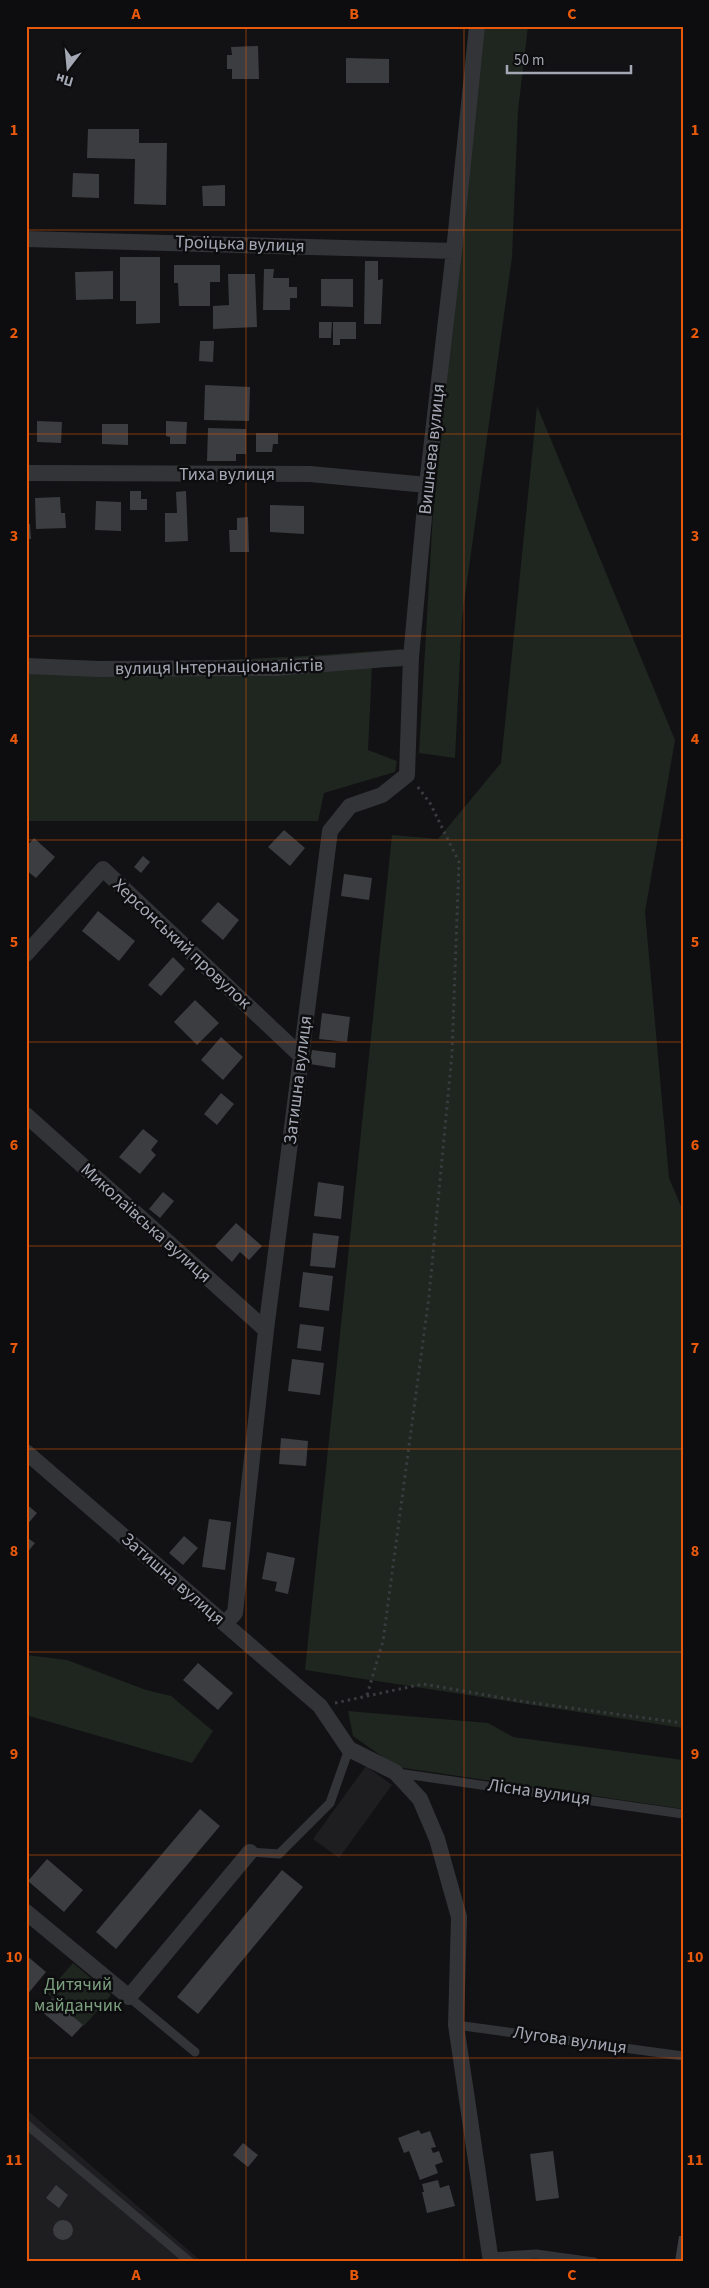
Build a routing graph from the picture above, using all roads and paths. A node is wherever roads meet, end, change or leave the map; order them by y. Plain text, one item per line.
1 (477, 26) edge
2 (26, 239) edge
3 (454, 251) junction
4 (26, 473) edge
5 (427, 485) junction
6 (411, 657) junction
7 (26, 666) edge
8 (407, 775) junction
9 (26, 954) edge
10 (301, 1056) junction
11 (26, 1115) edge
12 (266, 1330) junction
13 (26, 1452) edge
14 (224, 1623) junction
15 (367, 1695) junction
16 (320, 1706) junction
17 (683, 1723) edge
18 (349, 1749) junction
19 (395, 1772) junction
20 (683, 1814) edge
21 (250, 1852) joint
22 (26, 1912) edge
23 (129, 1997) junction
24 (456, 2025) junction
25 (195, 2052) dead end
26 (683, 2056) edge
27 (26, 2124) edge
28 (491, 2259) edge
29 (190, 2262) edge
30 (594, 2262) edge

1 - 3 street, Вишнева вулиця
2 - 3 street, Троїцька вулиця
3 - 5 street, Вишнева вулиця
4 - 5 street, Тиха вулиця
5 - 6 street, Вишнева вулиця
6 - 7 street, вулиця Інтернаціоналістів
6 - 8 street, Вишнева вулиця
8 - 10 street, Затишна вулиця
8 - 15 path
9 - 10 street, Херсонський провулок
10 - 12 street, Затишна вулиця
11 - 12 street, Миколаївська вулиця
12 - 14 street, Затишна вулиця
13 - 14 street, Затишна вулиця
14 - 16 street, Затишна вулиця
15 - 16 path
15 - 17 path
16 - 18 street, Затишна вулиця
18 - 19 street
18 - 21 lane
19 - 20 lane, Лісна вулиця
19 - 24 street
21 - 23 street
22 - 23 street
23 - 25 lane
24 - 26 lane, Лугова вулиця
24 - 28 street
27 - 29 lane
28 - 30 lane

